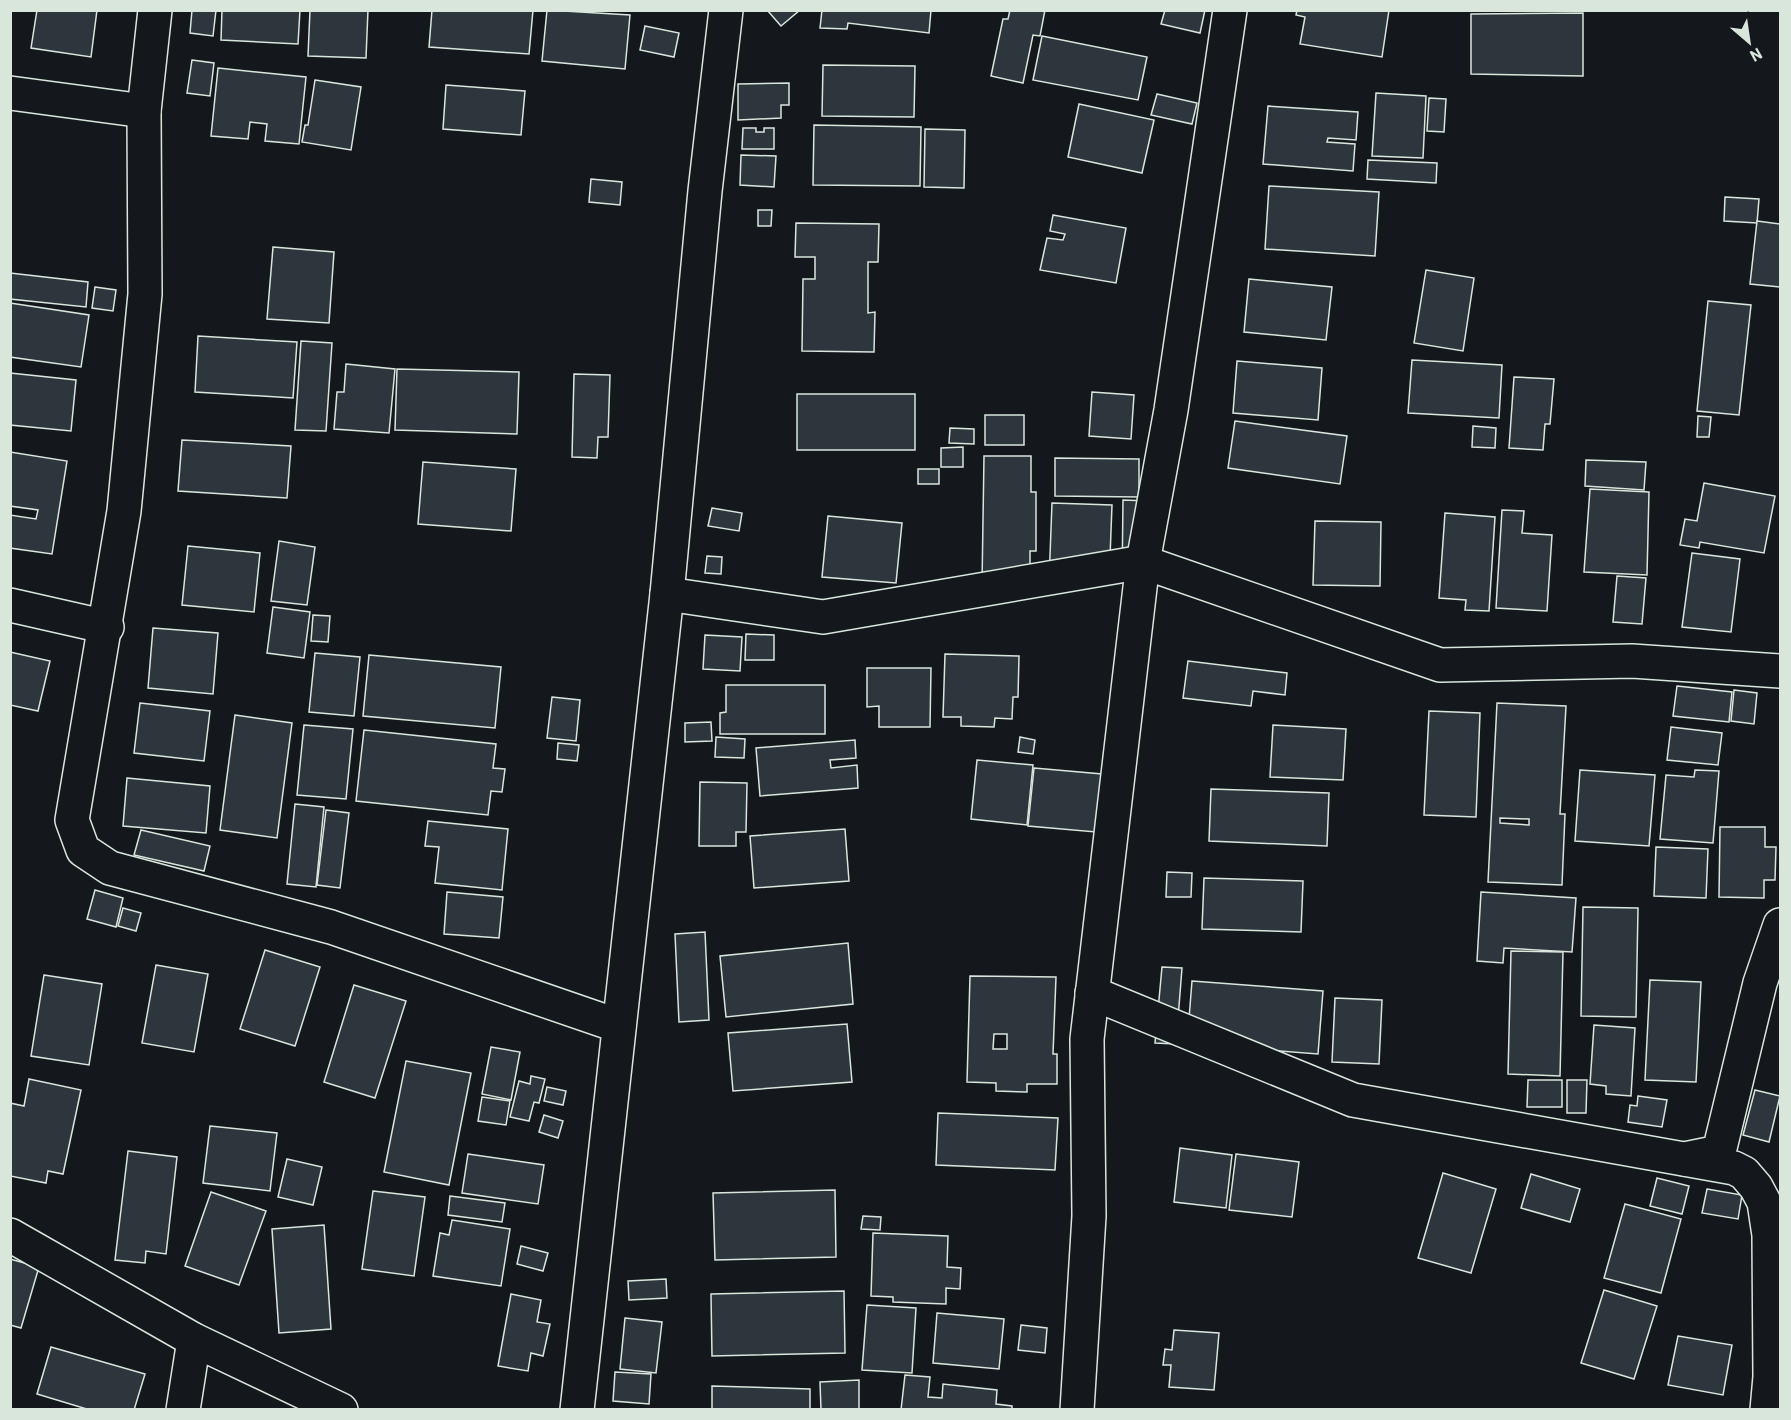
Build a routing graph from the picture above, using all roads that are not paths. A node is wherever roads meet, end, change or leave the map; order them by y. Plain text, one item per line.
1 (155, 10) edge
2 (726, 10) edge
3 (1230, 10) edge
4 (10, 93) edge
5 (144, 111) junction
6 (1143, 562) junction
7 (667, 594) junction
8 (10, 605) edge
9 (107, 627) junction
10 (1780, 671) edge
11 (1780, 925) edge
12 (1092, 993) junction
13 (619, 1026) junction
14 (1680, 1160) junction
15 (10, 1235) edge
16 (194, 1340) junction
17 (183, 1410) edge
18 (341, 1410) edge
19 (577, 1410) edge
20 (1077, 1410) edge
21 (1767, 1410) edge

1 - 5 street
2 - 7 street
3 - 6 street
4 - 5 street
5 - 9 street
6 - 7 street
6 - 10 street
6 - 12 street
7 - 13 street
8 - 9 street
9 - 13 street
11 - 14 street
12 - 14 street
12 - 20 street
13 - 19 street
14 - 21 street
15 - 16 street
16 - 17 street
16 - 18 street

